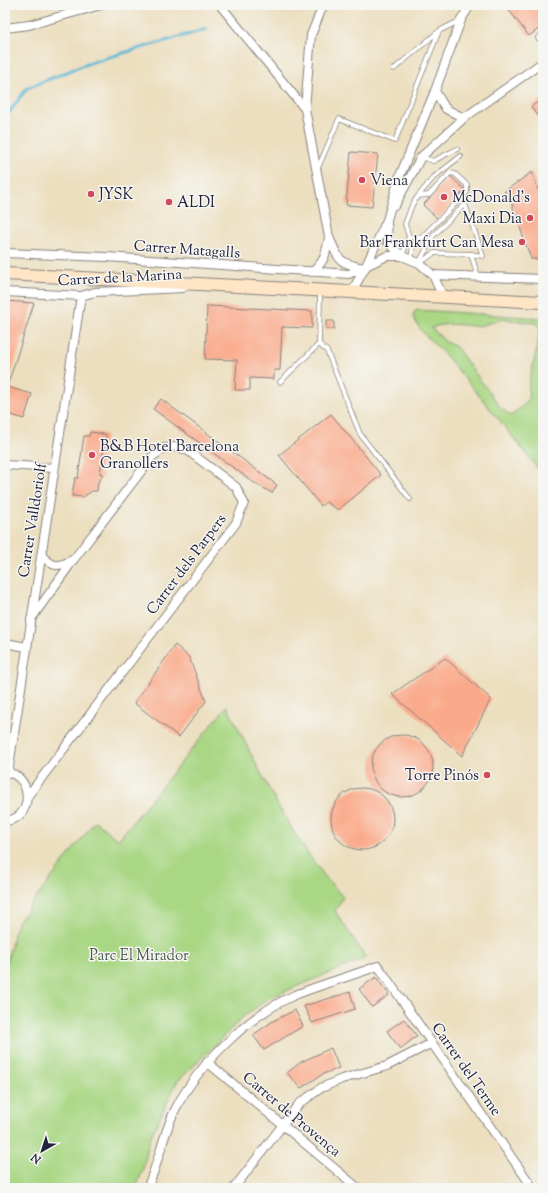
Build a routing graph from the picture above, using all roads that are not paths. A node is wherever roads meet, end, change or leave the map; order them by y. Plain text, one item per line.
1 (101, 5) edge
2 (220, 5) edge
3 (470, 5) edge
4 (321, 6) edge
5 (461, 20) junction
6 (5, 28) edge
7 (439, 31) junction
8 (543, 34) edge
9 (538, 38) dead end
10 (543, 62) edge
11 (394, 69) dead end
12 (435, 91) junction
13 (304, 109) junction
14 (464, 118) junction
15 (457, 149) dead end
16 (461, 156) dead end
17 (421, 157) junction
18 (317, 170) junction
19 (418, 196) junction
20 (387, 220) junction
21 (329, 237) junction
22 (409, 237) junction
23 (423, 238) junction
24 (5, 253) edge
25 (471, 254) junction
26 (402, 256) junction
27 (411, 259) junction
28 (420, 263) junction
29 (365, 268) junction
30 (312, 272) junction
31 (5, 274) edge
32 (433, 275) junction
33 (478, 277) junction
34 (543, 279) edge
35 (212, 284) junction
36 (320, 290) junction
37 (5, 292) edge
38 (352, 293) junction
39 (81, 296) junction
40 (443, 297) junction
41 (543, 302) edge
42 (319, 344) junction
43 (280, 382) dead end
44 (5, 465) edge
45 (54, 468) junction
46 (410, 499) dead end
47 (41, 555) junction
48 (74, 559) junction
49 (32, 619) junction
50 (5, 643) edge
51 (27, 647) junction
52 (6, 773) edge
53 (27, 797) junction
54 (5, 821) edge
55 (432, 1042) junction
56 (207, 1062) junction
57 (283, 1125) junction
58 (147, 1188) edge
59 (234, 1188) edge
60 (357, 1188) edge
61 (533, 1188) edge

1 - 6 street
2 - 13 street
3 - 5 street
4 - 13 street
5 - 7 lane
5 - 12 street
7 - 11 lane
7 - 18 lane
8 - 9 lane
10 - 14 street
12 - 14 street
12 - 20 street
13 - 18 street
14 - 17 street
15 - 17 lane
16 - 19 lane
17 - 20 street
18 - 21 street
19 - 22 lane
19 - 23 lane
20 - 26 street
20 - 29 street
21 - 29 street
21 - 30 street
22 - 23 lane
22 - 26 lane
23 - 27 lane
24 - 30 street, Carrer Matagalls
25 - 28 lane
25 - 28 lane
25 - 33 lane
26 - 27 street, Carrer Matagalls
26 - 29 street, Carrer Matagalls
27 - 28 street, Carrer Matagalls
28 - 32 street, Carrer Matagalls
29 - 30 street, Carrer Matagalls
29 - 38 street
31 - 35 street
32 - 33 street
32 - 40 street, Carrer Matagalls
33 - 34 street
35 - 36 street
35 - 39 street, Carrer de la Marina
36 - 38 street
36 - 42 lane
37 - 39 street, Carrer de la Marina
38 - 40 street
39 - 45 street, Carrer Valldoriolf
40 - 41 street
42 - 43 lane
42 - 46 lane
44 - 45 street
45 - 47 street, Carrer Valldoriolf
47 - 48 street
47 - 49 street, Carrer Valldoriolf
48 - 49 street, Carrer dels Parpers
48 - 53 street, Carrer dels Parpers
49 - 51 street, Carrer Valldoriolf
50 - 51 street
51 - 52 street, Carrer Valldoriolf
52 - 53 street
53 - 54 street, Carrer dels Parpers
55 - 56 street, Carrer del Terme
55 - 57 street
55 - 61 street, Carrer del Terme
56 - 57 street, Carrer de Provença
56 - 58 street
57 - 59 street
57 - 60 street, Carrer de Provença

